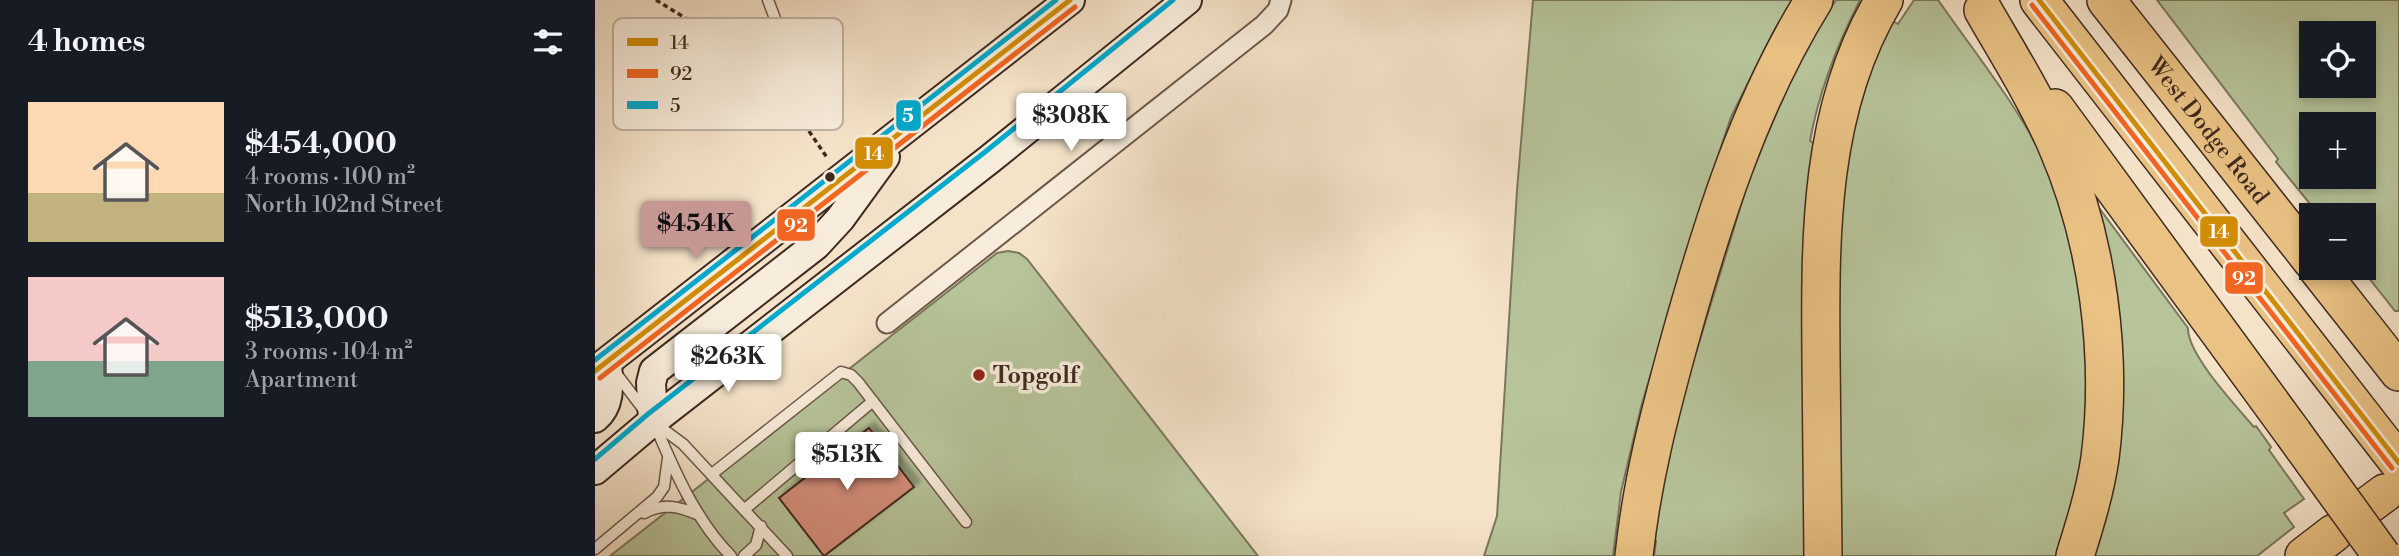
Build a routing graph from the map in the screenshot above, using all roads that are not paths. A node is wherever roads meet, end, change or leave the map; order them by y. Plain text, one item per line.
1 (768, 0) edge
2 (1070, 0) edge
3 (1187, 0) edge
4 (1282, 0) edge
5 (1814, 0) edge
6 (1884, 0) edge
7 (2039, 0) edge
8 (2106, 0) edge
9 (1979, 5) edge
10 (775, 18) edge
11 (911, 124) junction
12 (2299, 245) edge
13 (2326, 280) edge
14 (887, 323) dead end
15 (599, 360) edge
16 (2393, 365) edge
17 (873, 401) junction
18 (595, 418) edge
19 (653, 421) junction
20 (669, 457) junction
21 (595, 470) edge
22 (712, 474) junction
23 (2383, 488) edge
24 (745, 509) junction
25 (700, 516) junction
26 (634, 518) junction
27 (966, 522) dead end
28 (761, 526) junction
29 (2334, 533) dead end
30 (595, 549) edge
31 (731, 556) edge
32 (744, 556) edge
33 (787, 556) edge
34 (1634, 556) edge
35 (1823, 556) edge
36 (2074, 556) edge
37 (2304, 556) edge
38 (2382, 556) edge

1 - 10 lane
2 - 11 main road
3 - 19 main road
4 - 14 street
5 - 34 highway
6 - 35 highway
7 - 23 highway
8 - 12 highway, West Dodge Road
9 - 36 highway
9 - 38 highway, bridge
11 - 15 main road
11 - 19 main road
13 - 16 highway
15 - 18 main road
15 - 19 lane
17 - 22 lane
17 - 24 lane
17 - 27 lane
19 - 20 lane
19 - 21 main road
19 - 22 lane
20 - 25 lane
20 - 26 lane
22 - 24 lane
24 - 28 lane
25 - 26 lane
25 - 31 lane
26 - 30 lane
28 - 32 lane
28 - 33 lane
29 - 37 highway

